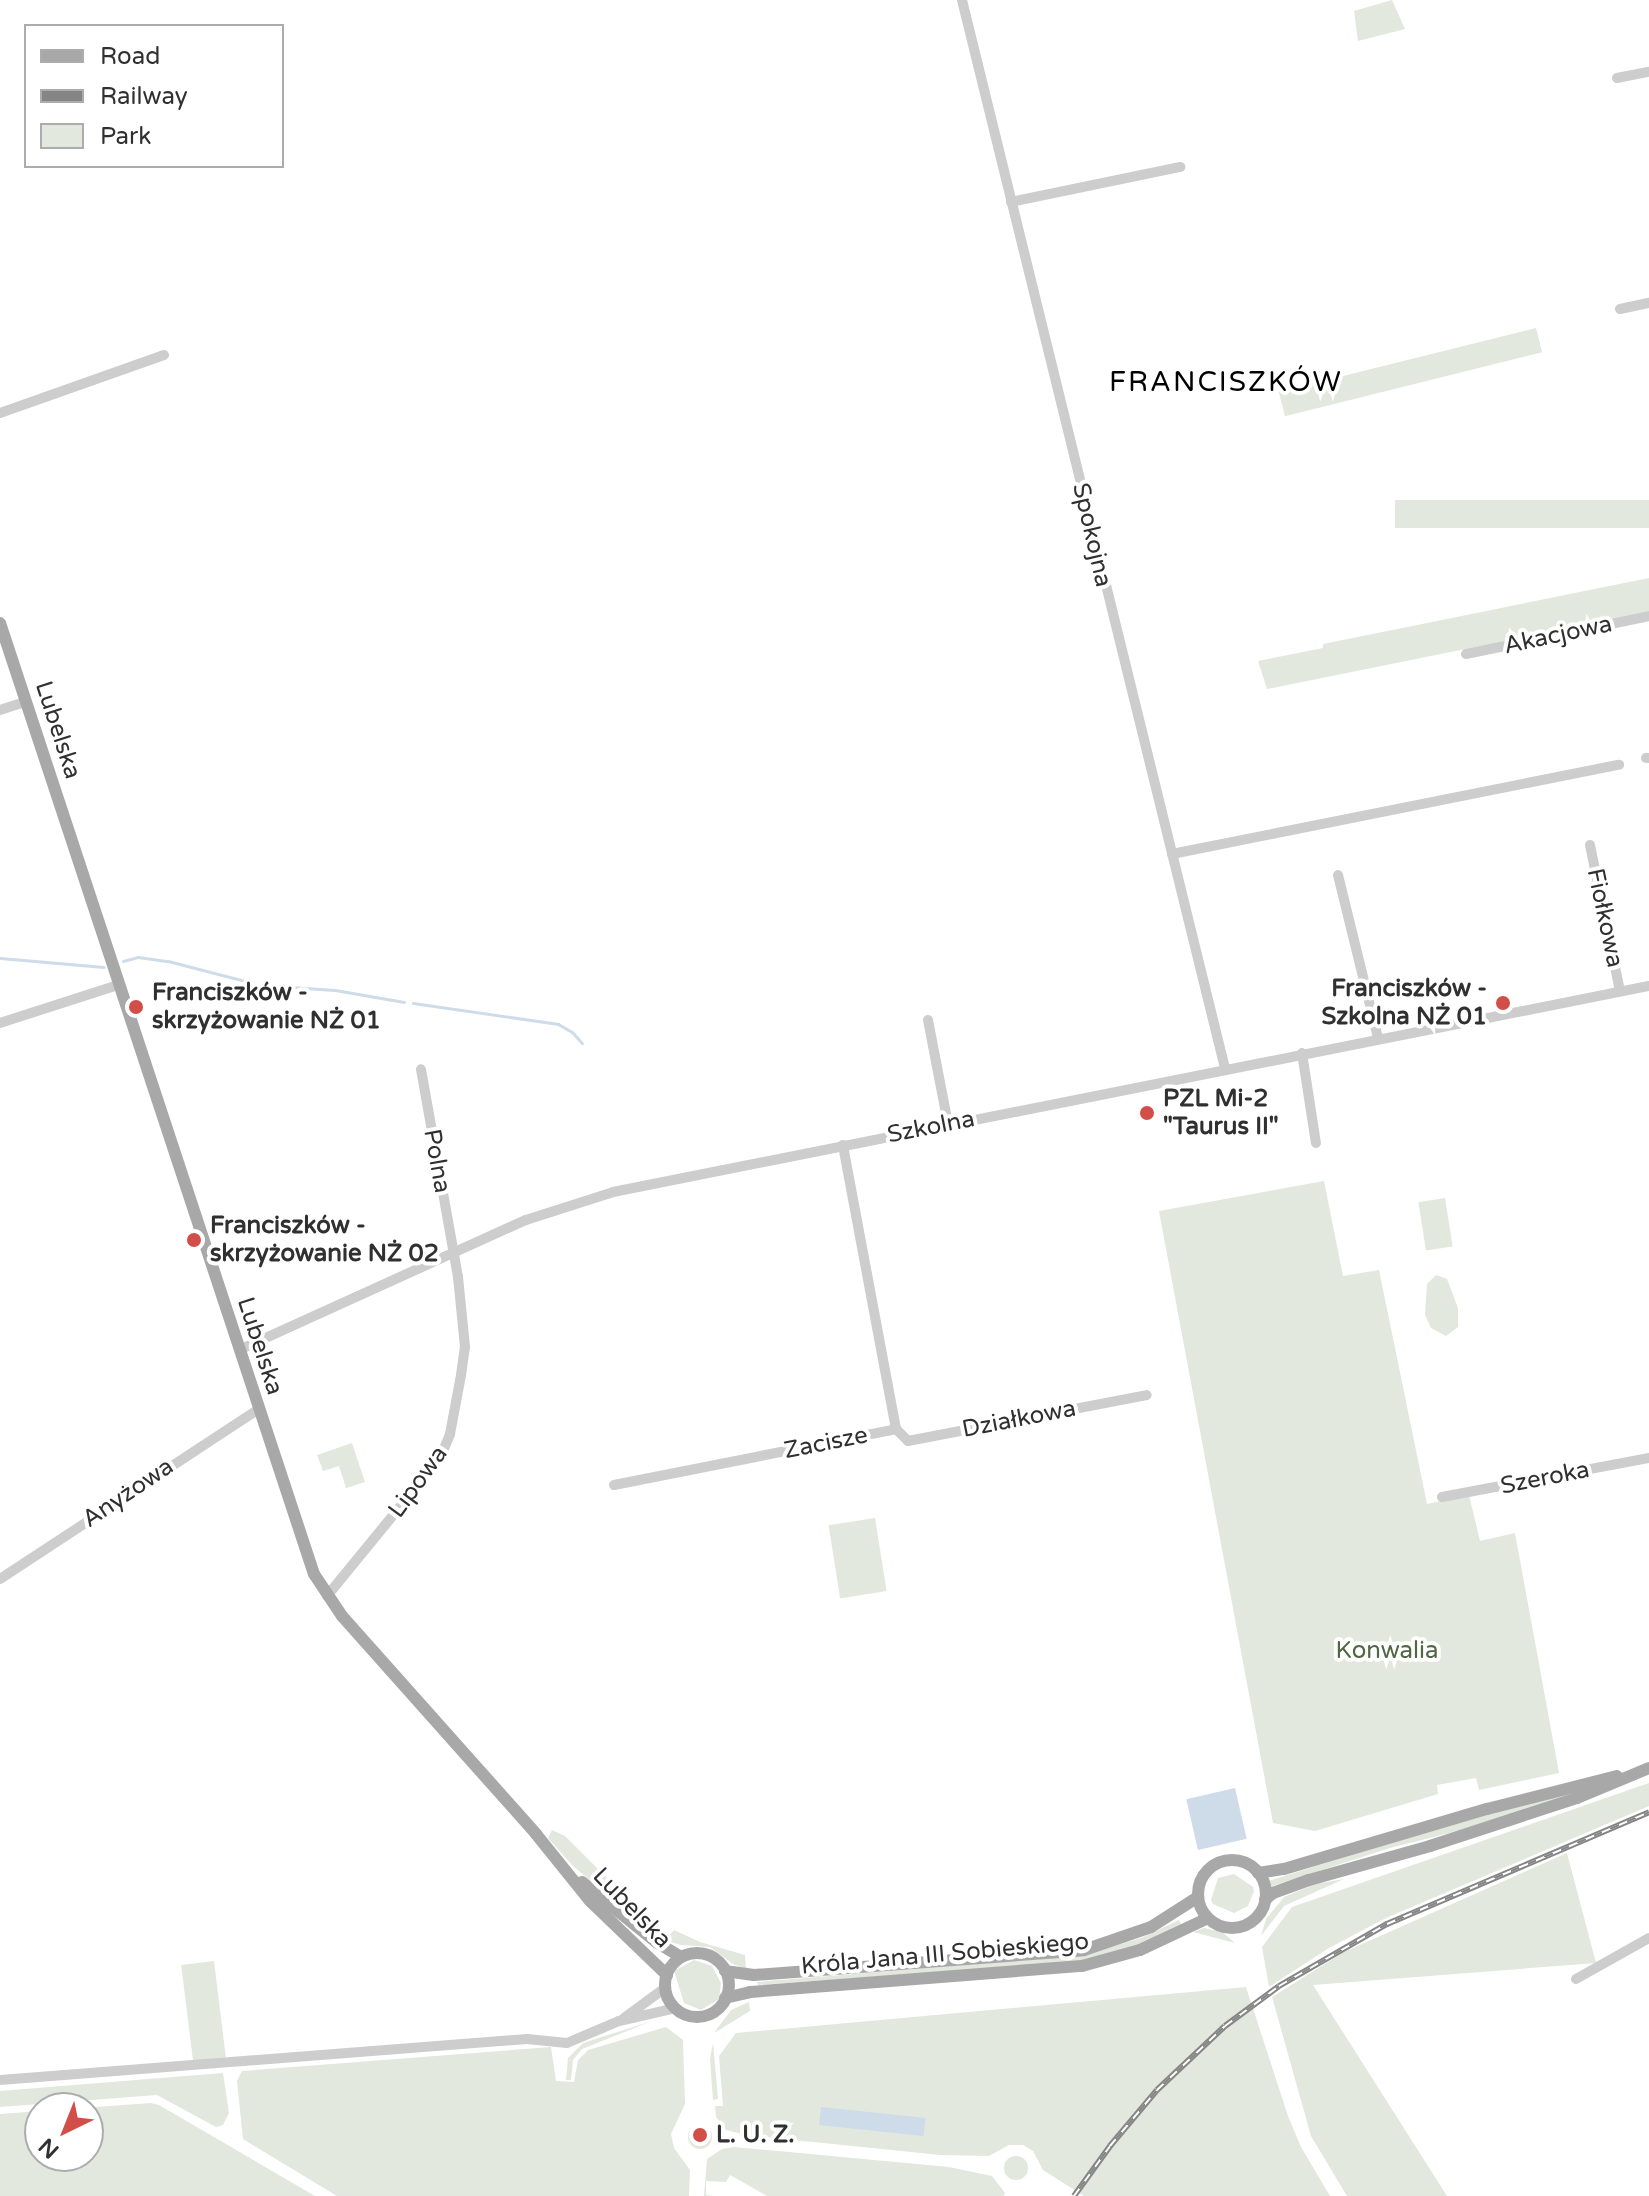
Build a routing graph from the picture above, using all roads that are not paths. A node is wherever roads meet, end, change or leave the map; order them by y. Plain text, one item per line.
1 (962, 0) edge
2 (1649, 72) edge
3 (1617, 78) dead end
4 (1180, 167) dead end
5 (1011, 202) junction
6 (1649, 303) edge
7 (1620, 309) dead end
8 (164, 355) dead end
9 (0, 413) edge
10 (1649, 616) edge
11 (0, 623) edge
12 (1466, 654) dead end
13 (25, 702) junction
14 (0, 710) edge
15 (1619, 765) dead end
16 (1590, 845) dead end
17 (1172, 854) junction
18 (1338, 875) dead end
19 (118, 985) junction
20 (1649, 986) edge
21 (1620, 991) junction
22 (928, 1020) dead end
23 (0, 1023) edge
24 (1378, 1038) junction
25 (1302, 1053) junction
26 (1225, 1068) junction
27 (421, 1069) dead end
28 (948, 1124) junction
29 (1316, 1143) dead end
30 (843, 1145) junction
31 (454, 1252) junction
32 (239, 1350) junction
33 (1147, 1395) dead end
34 (257, 1410) junction
35 (896, 1429) junction
36 (1649, 1458) edge
37 (614, 1485) dead end
38 (1442, 1497) dead end
39 (0, 1579) edge
40 (327, 1596) junction
41 (1648, 1768) edge
42 (568, 1870) junction
43 (1258, 1873) junction
44 (1198, 1897) junction
45 (1265, 1900) junction
46 (1208, 1918) junction
47 (1649, 1938) edge
48 (681, 1957) junction
49 (725, 1971) junction
50 (1576, 1979) dead end
51 (666, 1981) junction
52 (725, 1998) junction
53 (676, 2008) junction
54 (619, 2021) junction
55 (0, 2080) edge

1 - 5 street, Spokojna
2 - 3 street
4 - 5 street
5 - 17 street, Spokojna
6 - 7 street
8 - 9 street
10 - 12 street, Akacjowa
11 - 13 main road, Lubelska
13 - 14 street
13 - 19 main road, Lubelska
15 - 17 street
16 - 21 street, Fiołkowa
17 - 26 street, Spokojna
18 - 24 street
19 - 23 street
19 - 32 main road, Lubelska
20 - 21 street, Szkolna
21 - 24 street, Szkolna
22 - 28 street
24 - 25 street, Szkolna
25 - 26 street, Szkolna
25 - 29 street
26 - 28 street, Szkolna
27 - 31 street, Polna
28 - 30 street, Szkolna
30 - 31 street, Szkolna
30 - 35 street, Zacisze
31 - 32 street, Szkolna
31 - 40 street, Lipowa
32 - 34 main road, Lubelska
33 - 35 street, Działkowa
34 - 39 street, Anyżowa
34 - 40 main road, Lubelska
35 - 37 street, Zacisze
36 - 38 street, Szeroka
40 - 42 main road, Lubelska
41 - 43 main road
41 - 45 main road
42 - 48 main road, Lubelska
42 - 51 main road, Lubelska
43 - 44 main road
43 - 45 main road
44 - 46 main road
44 - 49 main road, Króla Jana III Sobieskiego
45 - 46 main road
46 - 52 main road, Króla Jana III Sobieskiego
47 - 50 street
48 - 49 main road
48 - 51 main road
49 - 52 main road
51 - 53 main road
51 - 54 street
52 - 53 main road
53 - 54 street
54 - 55 street

